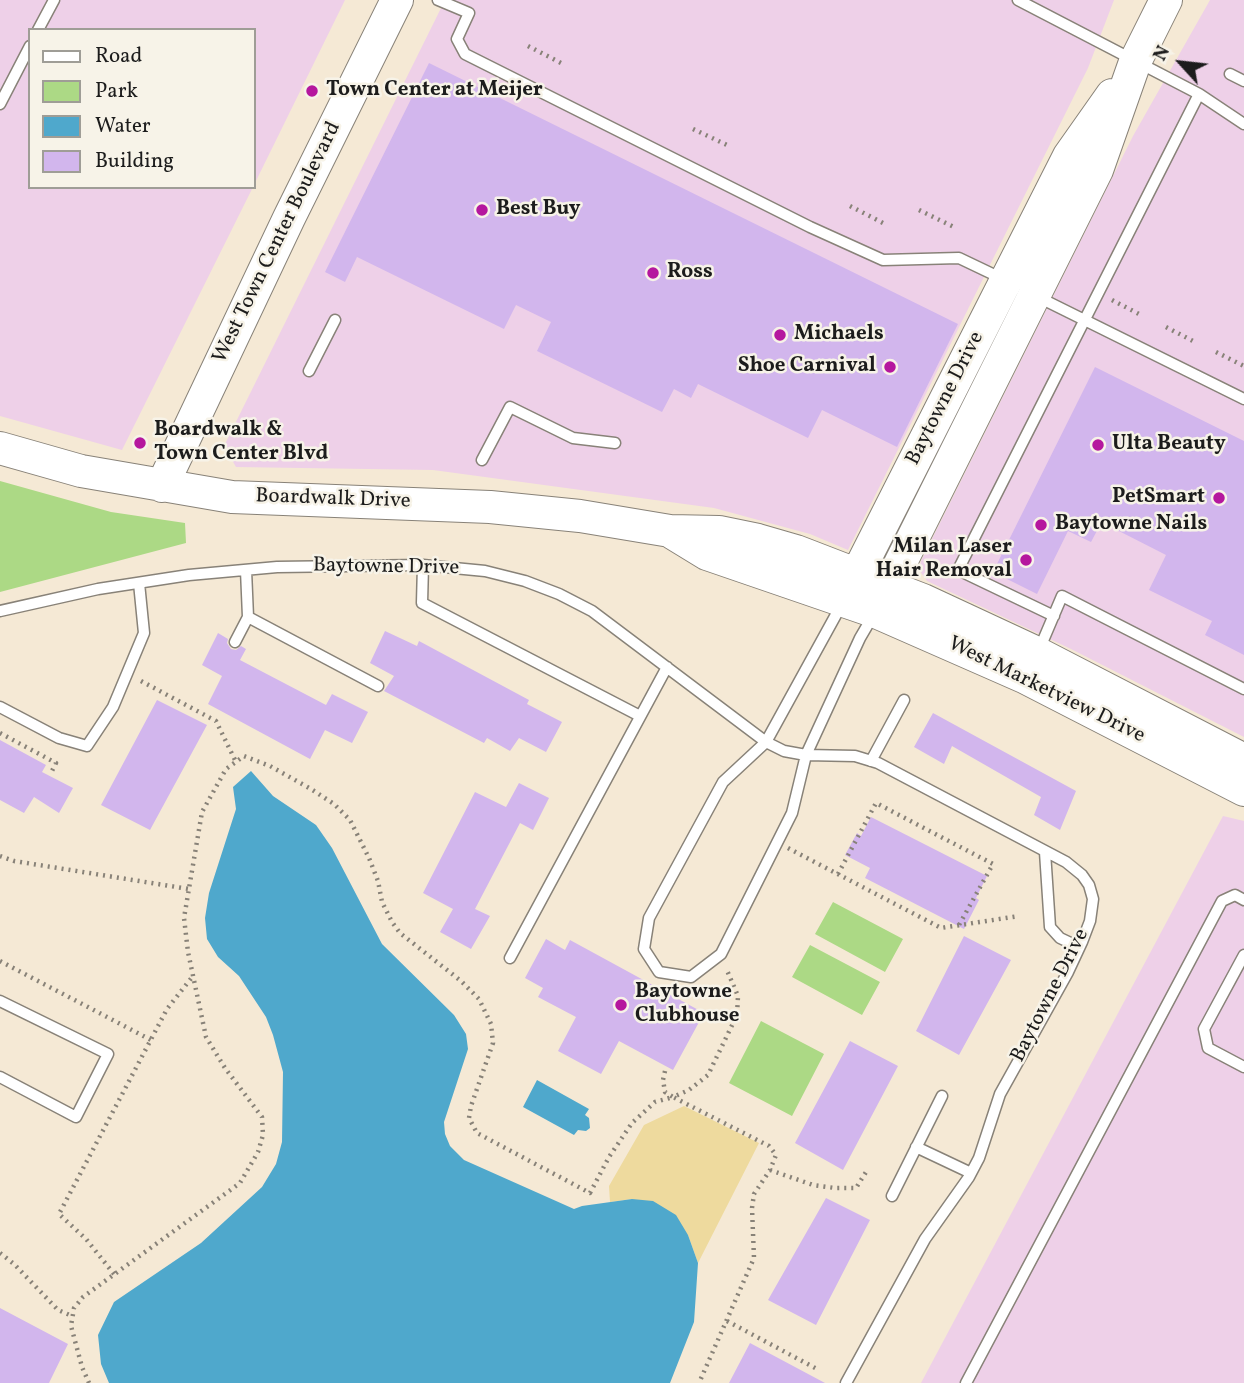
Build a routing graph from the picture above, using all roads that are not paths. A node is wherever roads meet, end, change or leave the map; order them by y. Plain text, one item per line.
1 (54, 0) edge
2 (397, 0) edge
3 (438, 0) edge
4 (1018, 0) edge
5 (1166, 0) edge
6 (39, 28) edge
7 (28, 50) edge
8 (1135, 62) junction
9 (1230, 74) dead end
10 (1244, 81) edge
11 (1199, 94) junction
12 (0, 104) edge
13 (1244, 124) edge
14 (1020, 287) junction
15 (335, 320) dead end
16 (1086, 320) junction
17 (309, 371) dead end
18 (1244, 399) edge
19 (615, 443) dead end
20 (0, 447) edge
21 (482, 460) dead end
22 (162, 486) junction
23 (423, 565) junction
24 (246, 570) junction
25 (139, 583) junction
26 (851, 587) junction
27 (882, 599) junction
28 (0, 611) edge
29 (248, 617) junction
30 (1054, 617) junction
31 (235, 642) dead end
32 (1031, 665) junction
33 (667, 667) junction
34 (378, 686) dead end
35 (1244, 690) edge
36 (904, 700) dead end
37 (0, 707) edge
38 (640, 716) junction
39 (766, 742) junction
40 (806, 755) junction
41 (871, 761) junction
42 (1244, 781) edge
43 (1045, 852) junction
44 (1244, 900) edge
45 (1079, 947) junction
46 (1244, 955) edge
47 (510, 958) dead end
48 (0, 1001) edge
49 (1244, 1067) edge
50 (0, 1077) edge
51 (942, 1096) dead end
52 (916, 1147) junction
53 (971, 1173) junction
54 (892, 1196) dead end
55 (846, 1383) edge
56 (965, 1383) edge

1 - 6 lane
2 - 22 street, West Town Center Boulevard
3 - 14 lane
4 - 8 lane
5 - 8 street, Baytowne Drive
7 - 12 lane
8 - 11 lane
8 - 14 street, Baytowne Drive
9 - 10 lane
11 - 13 lane
11 - 16 lane
14 - 16 lane
14 - 26 street, Baytowne Drive
14 - 27 street, Baytowne Drive
15 - 17 lane
16 - 18 lane
16 - 30 lane
19 - 21 lane
20 - 22 street, Boardwalk Drive
22 - 26 street, Boardwalk Drive
23 - 24 lane, Baytowne Drive
23 - 33 lane, Baytowne Drive
23 - 38 lane
24 - 25 lane, Baytowne Drive
24 - 29 lane
25 - 28 lane, Baytowne Drive
25 - 37 lane
26 - 27 street, West Marketview Drive
26 - 39 lane, Baytowne Drive
27 - 32 street, West Marketview Drive
27 - 40 lane, Baytowne Drive
29 - 31 lane
29 - 34 lane
30 - 32 lane
30 - 35 lane
32 - 42 street, West Marketview Drive
33 - 38 lane
33 - 39 lane, Baytowne Drive
36 - 41 lane
38 - 47 lane
39 - 40 lane, Baytowne Drive
39 - 40 lane
40 - 41 lane, Baytowne Drive
41 - 43 lane, Baytowne Drive
43 - 45 lane
43 - 45 lane, Baytowne Drive
44 - 56 lane
45 - 53 lane, Baytowne Drive
46 - 49 lane
48 - 50 lane
51 - 52 lane
52 - 53 lane
52 - 54 lane
53 - 55 lane, Baytowne Drive

